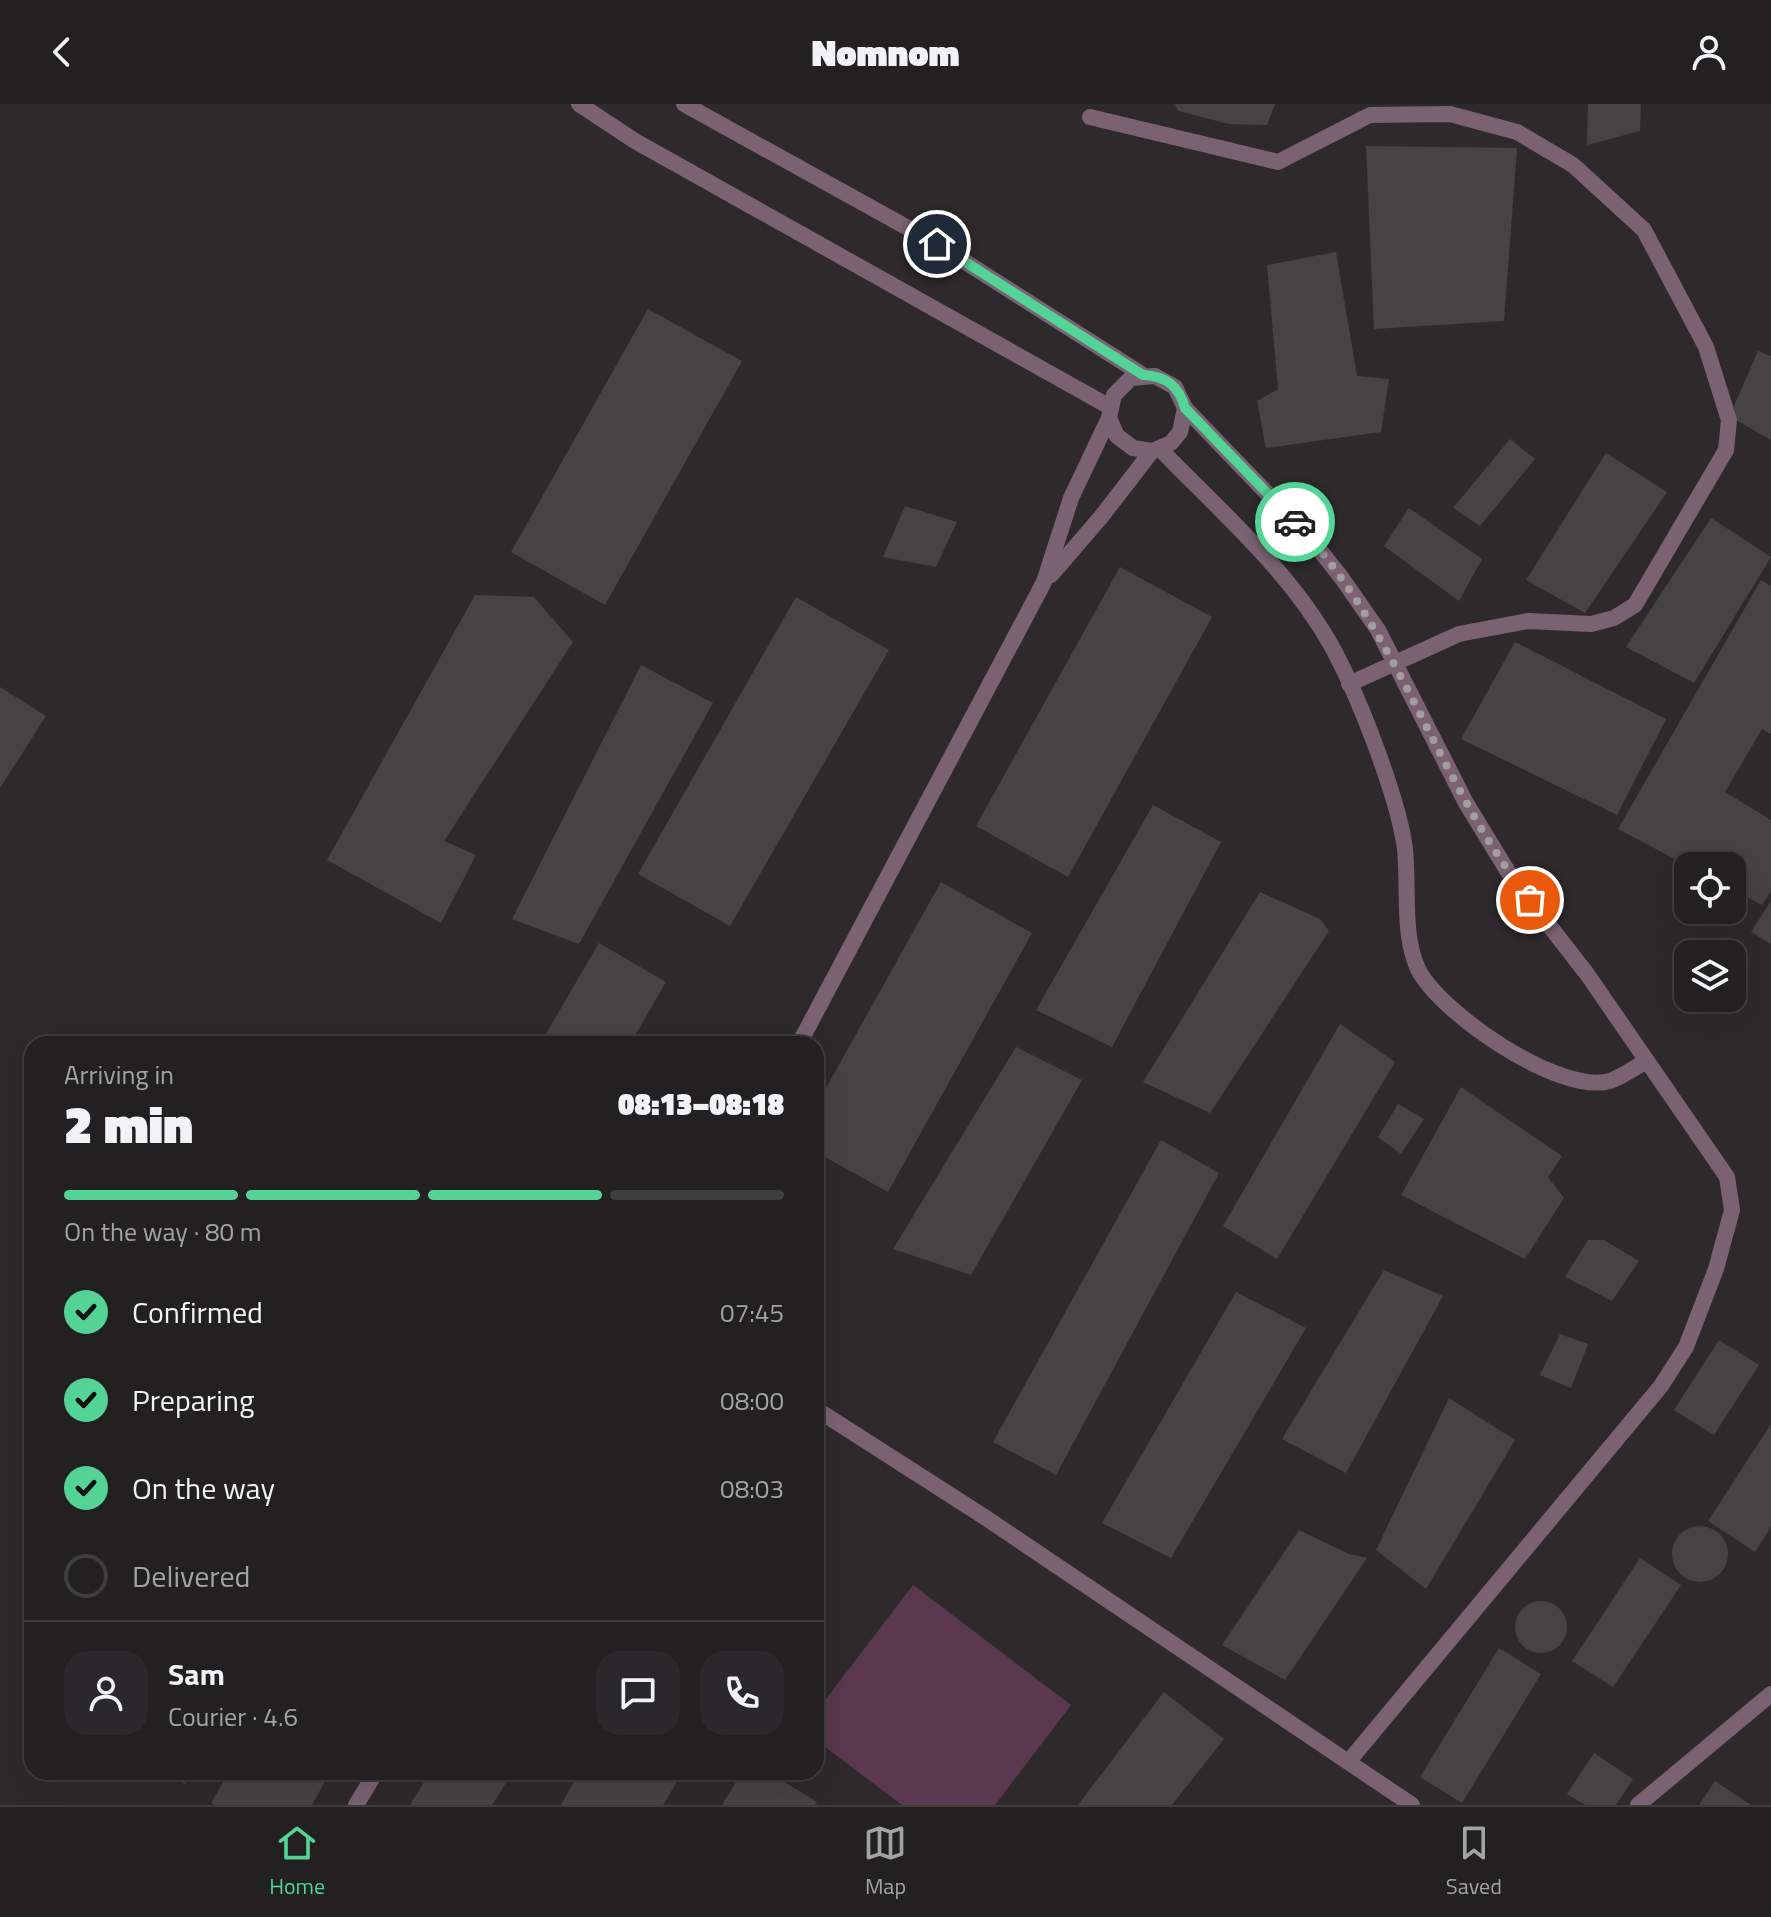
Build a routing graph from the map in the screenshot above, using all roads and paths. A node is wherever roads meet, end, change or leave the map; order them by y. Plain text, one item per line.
1 (579, 104) edge
2 (684, 104) edge
3 (1090, 117) dead end
4 (1143, 375) junction
5 (1185, 408) junction
6 (1110, 412) junction
7 (1156, 450) junction
8 (1044, 582) junction
9 (1394, 663) junction
10 (1349, 684) junction
11 (803, 1036) edge
12 (1647, 1061) junction
13 (824, 1414) edge
14 (1771, 1694) edge
15 (1349, 1761) junction
16 (371, 1780) edge
17 (356, 1805) edge
18 (1412, 1805) edge
19 (1638, 1805) edge

1 - 6 street
2 - 4 street
3 - 9 street
4 - 5 street
4 - 6 street
5 - 7 street
5 - 9 street
6 - 7 street
6 - 8 street
7 - 8 street
7 - 10 street
8 - 11 street
9 - 10 street
9 - 12 street
10 - 12 street
12 - 15 street
13 - 15 street
14 - 19 street
15 - 18 street
16 - 17 street

